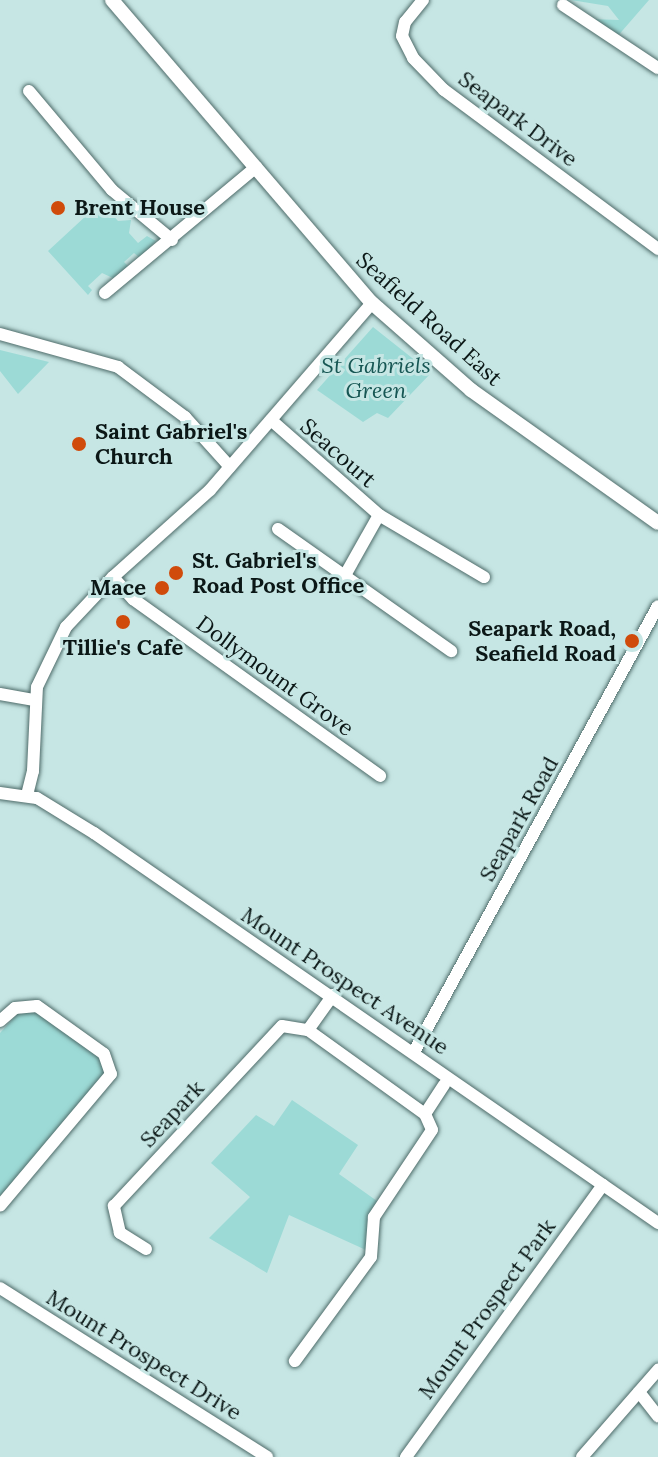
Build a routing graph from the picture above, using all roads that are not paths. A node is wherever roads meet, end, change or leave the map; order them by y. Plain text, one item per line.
1 (112, 0) edge
2 (423, 0) edge
3 (563, 5) dead end
4 (658, 68) edge
5 (29, 91) dead end
6 (256, 167) junction
7 (172, 240) junction
8 (658, 249) edge
9 (105, 293) dead end
10 (372, 303) junction
11 (0, 334) edge
12 (271, 420) junction
13 (230, 467) junction
14 (379, 515) junction
15 (658, 523) edge
16 (278, 529) dead end
17 (113, 577) junction
18 (344, 577) junction
19 (484, 577) dead end
20 (658, 606) edge
21 (451, 651) dead end
22 (0, 694) edge
23 (34, 700) junction
24 (380, 776) dead end
25 (0, 793) edge
26 (27, 795) junction
27 (333, 995) junction
28 (0, 1021) edge
29 (308, 1030) junction
30 (414, 1052) junction
31 (444, 1085) dead end
32 (425, 1114) junction
33 (603, 1185) junction
34 (0, 1206) edge
35 (658, 1223) edge
36 (146, 1249) dead end
37 (0, 1288) edge
38 (295, 1361) dead end
39 (658, 1370) edge
40 (639, 1392) junction
41 (658, 1416) edge
42 (267, 1457) edge
43 (406, 1457) edge
44 (582, 1457) edge

1 - 6 street, Seafield Road East
2 - 8 street, Seapark Drive
3 - 4 street
5 - 7 street
6 - 7 street
6 - 10 street, Seafield Road East
7 - 9 street
10 - 12 street
10 - 15 street, Seafield Road East
11 - 13 street
12 - 13 street
12 - 14 street, Seacourt
13 - 17 street
14 - 18 street, Seacourt
14 - 19 street, Seacourt
16 - 18 street
17 - 23 street
17 - 24 street, Dollymount Grove
18 - 21 street
20 - 30 street, Seapark Road
22 - 23 street
23 - 26 street
25 - 26 street, Mount Prospect Avenue
26 - 27 street, Mount Prospect Avenue
27 - 29 street
27 - 30 street, Mount Prospect Avenue
28 - 34 street
29 - 32 street
29 - 36 street, Seapark
30 - 33 street, Mount Prospect Avenue
31 - 32 street
32 - 38 street
33 - 35 street, Mount Prospect Avenue
33 - 43 street, Mount Prospect Park
37 - 42 street, Mount Prospect Drive
39 - 40 street
40 - 41 street
40 - 44 street

